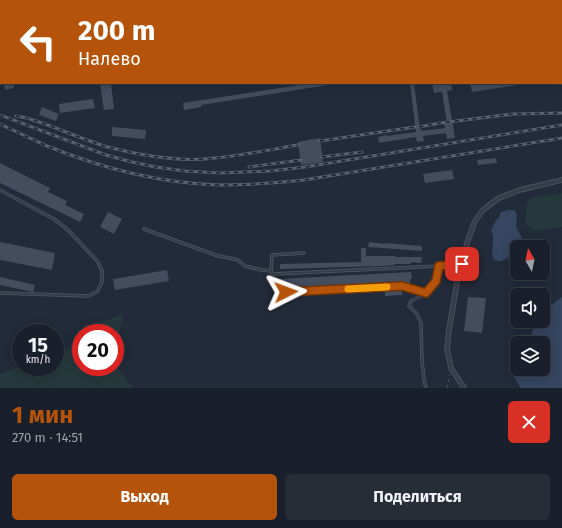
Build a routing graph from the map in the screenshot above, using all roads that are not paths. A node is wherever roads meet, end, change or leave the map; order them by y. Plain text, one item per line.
1 (562, 180) edge
2 (0, 190) edge
3 (144, 229) dead end
4 (304, 253) dead end
5 (462, 264) junction
6 (439, 266) junction
7 (271, 271) junction
8 (286, 292) dead end
9 (0, 293) edge
10 (426, 293) junction
11 (426, 388) edge
12 (464, 388) edge

1 - 5 street
2 - 9 lane
3 - 7 lane
4 - 7 lane
5 - 6 lane
5 - 12 street
6 - 7 lane
6 - 10 lane
8 - 10 lane
10 - 11 lane

